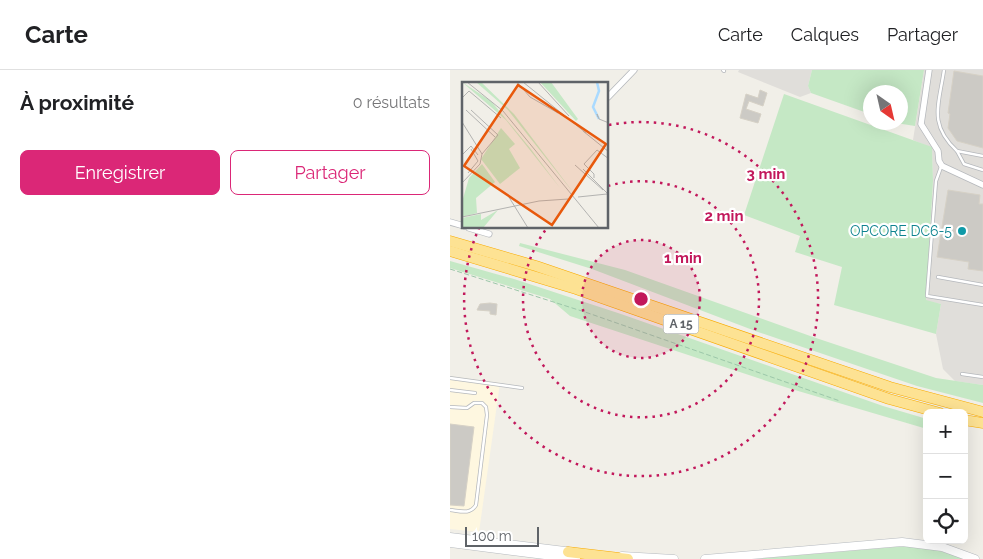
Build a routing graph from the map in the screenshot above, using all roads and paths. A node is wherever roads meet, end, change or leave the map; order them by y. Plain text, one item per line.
1 (634, 70) edge
2 (929, 70) edge
3 (944, 70) edge
4 (609, 96) edge
5 (957, 151) junction
6 (983, 156) edge
7 (942, 166) junction
8 (983, 170) edge
9 (983, 185) edge
10 (450, 222) edge
11 (461, 225) edge
12 (472, 229) edge
13 (489, 234) dead end
14 (450, 241) edge
15 (450, 252) edge
16 (450, 269) edge
17 (938, 277) dead end
18 (983, 285) edge
19 (983, 305) edge
20 (962, 374) dead end
21 (983, 377) edge
22 (450, 378) edge
23 (522, 388) dead end
24 (450, 390) edge
25 (475, 393) dead end
26 (840, 401) dead end
27 (450, 406) edge
28 (926, 409) edge
29 (983, 412) edge
30 (968, 421) edge
31 (983, 423) edge
32 (450, 510) edge
33 (450, 537) edge
34 (450, 543) edge
35 (572, 556) edge
36 (628, 559) edge
37 (674, 559) edge
38 (705, 559) edge
39 (975, 559) edge

1 - 4 street
2 - 7 street
3 - 5 lane
5 - 6 lane
5 - 8 lane
7 - 9 street
7 - 19 lane
10 - 11 street
12 - 13 street
14 - 29 highway, A 15
15 - 28 highway, A 15
16 - 26 path
17 - 18 lane
20 - 21 lane
22 - 23 lane
24 - 25 lane
27 - 32 lane
30 - 31 highway
33 - 35 main road
34 - 35 main road
35 - 36 highway
35 - 37 main road
38 - 39 main road

